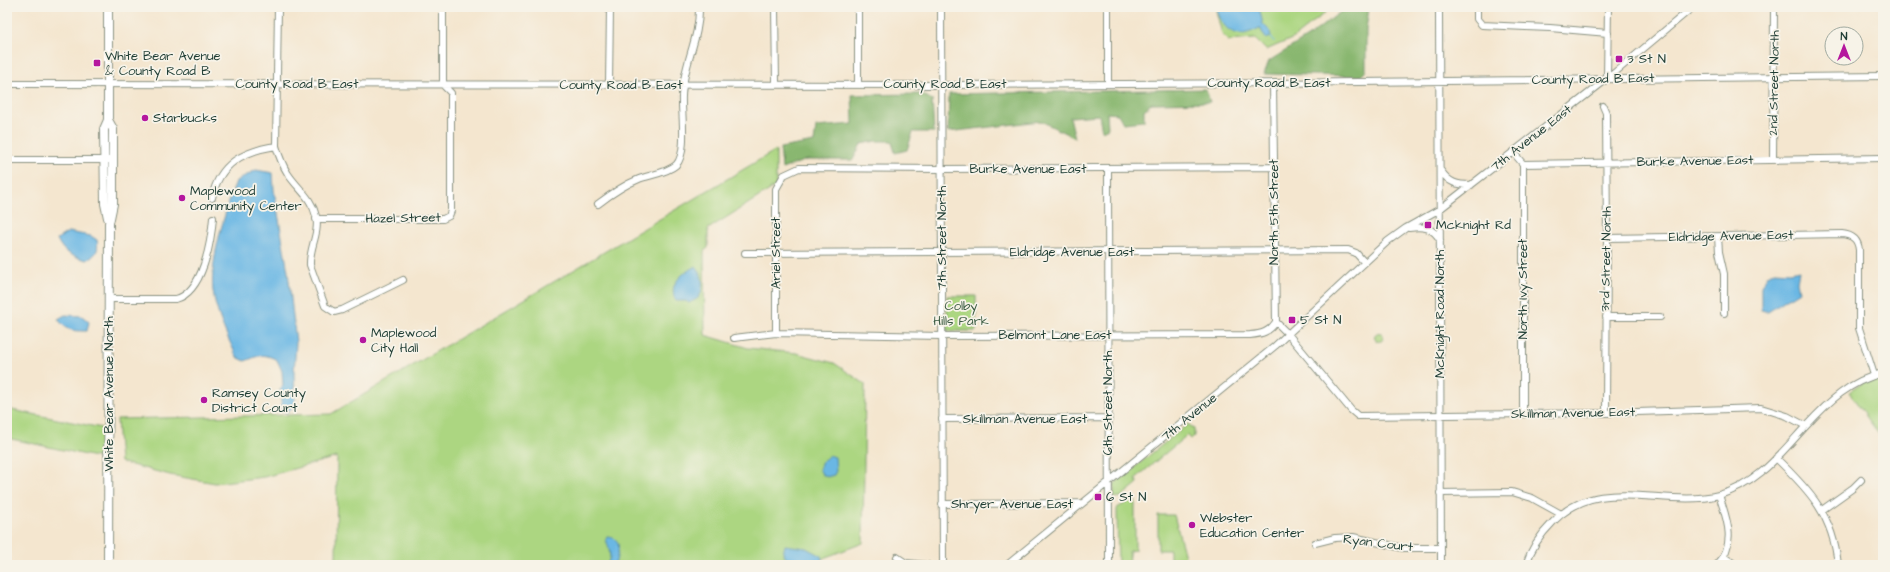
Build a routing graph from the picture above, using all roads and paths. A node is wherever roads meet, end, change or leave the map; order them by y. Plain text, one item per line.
1 (108, 7) edge
2 (278, 7) edge
3 (443, 7) edge
4 (610, 7) edge
5 (699, 7) edge
6 (775, 7) edge
7 (858, 7) edge
8 (941, 7) edge
9 (1108, 7) edge
10 (1439, 7) edge
11 (1477, 7) edge
12 (1608, 7) edge
13 (1693, 7) edge
14 (1774, 7) edge
15 (1608, 33) junction
16 (1883, 76) edge
17 (1774, 77) junction
18 (1607, 79) junction
19 (1439, 81) junction
20 (276, 83) junction
21 (1273, 83) junction
22 (7, 84) edge
23 (108, 84) junction
24 (683, 84) junction
25 (776, 84) junction
26 (858, 84) junction
27 (1108, 84) junction
28 (443, 85) junction
29 (609, 85) junction
30 (942, 85) junction
31 (1603, 106) dead end
32 (108, 120) junction
33 (276, 146) junction
34 (1513, 152) junction
35 (1883, 158) edge
36 (7, 160) edge
37 (104, 160) junction
38 (113, 160) junction
39 (1773, 160) junction
40 (1607, 163) junction
41 (1523, 164) junction
42 (1274, 167) junction
43 (1108, 168) junction
44 (942, 169) junction
45 (1440, 170) junction
46 (784, 175) joint
47 (1471, 185) junction
48 (212, 198) dead end
49 (598, 204) dead end
50 (1440, 209) junction
51 (213, 218) dead end
52 (316, 219) junction
53 (109, 223) junction
54 (1406, 228) junction
55 (1718, 237) junction
56 (1607, 238) junction
57 (1440, 240) junction
58 (1274, 251) junction
59 (942, 252) junction
60 (1108, 252) junction
61 (745, 253) dead end
62 (776, 253) junction
63 (1364, 262) junction
64 (403, 280) dead end
65 (110, 299) junction
66 (1724, 313) dead end
67 (1606, 317) junction
68 (1660, 317) dead end
69 (1276, 322) junction
70 (776, 333) junction
71 (1288, 334) junction
72 (1108, 335) junction
73 (942, 336) junction
74 (734, 338) dead end
75 (1883, 373) edge
76 (1874, 375) junction
77 (1606, 413) junction
78 (1523, 414) junction
79 (1439, 416) junction
80 (1108, 418) junction
81 (942, 419) junction
82 (1806, 426) junction
83 (1776, 458) junction
84 (1862, 480) dead end
85 (1109, 482) junction
86 (1440, 493) junction
87 (1719, 495) junction
88 (1082, 503) junction
89 (942, 504) junction
90 (1822, 510) junction
91 (1560, 514) junction
92 (1315, 543) dead end
93 (1441, 548) junction
94 (897, 557) dead end
95 (1724, 557) junction
96 (108, 565) edge
97 (927, 565) edge
98 (942, 565) edge
99 (1007, 565) edge
100 (1109, 565) edge
101 (1441, 565) edge
102 (1526, 565) edge
103 (1717, 565) edge
104 (1736, 565) edge
105 (1838, 565) edge

1 - 23 main road, White Bear Avenue North
2 - 20 street
3 - 28 street, Hazel Street
4 - 29 street
5 - 24 street
6 - 25 street
7 - 26 street
8 - 30 street, 7th Street North
9 - 27 street
10 - 19 street, McKnight Road North
11 - 15 street
12 - 15 street
13 - 18 street, 7th Avenue East
14 - 17 street, 2nd Street North
15 - 18 street
16 - 17 street, County Road B East
17 - 18 street, County Road B East
17 - 39 street, 2nd Street North
18 - 19 street, County Road B East
18 - 34 street, 7th Avenue East
19 - 21 street, County Road B East
19 - 45 street, McKnight Road North
20 - 23 street, County Road B East
20 - 28 street, County Road B East
20 - 33 street
21 - 27 street, County Road B East
21 - 42 street, North 5th Street
22 - 23 street, County Road B East
23 - 32 main road, White Bear Avenue North
24 - 25 street, County Road B East
24 - 29 street, County Road B East
24 - 49 street
25 - 26 street, County Road B East
26 - 30 street, County Road B East
27 - 30 street, County Road B East
28 - 29 street, County Road B East
28 - 52 street, Hazel Street
30 - 44 street, 7th Street North
31 - 40 street, 3rd Street North
32 - 37 main road, White Bear Avenue North
32 - 38 main road, White Bear Avenue North
33 - 48 street
33 - 52 street
34 - 41 street
34 - 47 street, 7th Avenue East
35 - 39 street, Burke Avenue East
36 - 37 street
37 - 38 street
37 - 53 main road, White Bear Avenue North
38 - 53 main road, White Bear Avenue North
39 - 40 street, Burke Avenue East
40 - 41 street, Burke Avenue East
40 - 56 street, 3rd Street North
41 - 78 street, North Ivy Street
42 - 43 street, Burke Avenue East
42 - 58 street, North 5th Street
43 - 44 street, Burke Avenue East
43 - 60 street, 6th Street North
44 - 46 street, Burke Avenue East
44 - 59 street, 7th Street North
45 - 47 street
45 - 50 street, McKnight Road North
46 - 62 street, Ariel Street
47 - 50 street, 7th Avenue East
50 - 54 street, 7th Avenue East
50 - 57 street, McKnight Road North
51 - 65 street
52 - 64 street
53 - 65 main road, White Bear Avenue North
54 - 57 street
54 - 63 street, 7th Avenue East
55 - 56 street, Eldridge Avenue East
55 - 66 street
55 - 76 street, Eldridge Avenue East
56 - 67 street, 3rd Street North
57 - 79 street, McKnight Road North
58 - 60 street, Eldridge Avenue East
58 - 63 street, Eldridge Avenue East
58 - 69 street, North 5th Street
59 - 60 street, Eldridge Avenue East
59 - 62 street, Eldridge Avenue East
59 - 73 street, 7th Street North
60 - 72 street, 6th Street North
61 - 62 street, Eldridge Avenue East
62 - 70 street, Ariel Street
63 - 71 street, 7th Avenue
65 - 96 main road, White Bear Avenue North
67 - 68 street
67 - 77 street, 3rd Street North
69 - 71 street
69 - 72 street, Belmont Lane East
70 - 73 street, Belmont Lane East
70 - 74 street, Belmont Lane East
71 - 79 street, Skillman Avenue East
71 - 85 street, 7th Avenue
72 - 73 street, Belmont Lane East
72 - 80 street, 6th Street North
73 - 81 street, 7th Street North
75 - 76 street
76 - 82 street
77 - 78 street, Skillman Avenue East
77 - 82 street, Skillman Avenue East
78 - 79 street, Skillman Avenue East
79 - 86 street, McKnight Road North
80 - 81 street, Skillman Avenue East
80 - 85 street, 6th Street North
81 - 89 street, 7th Street North
82 - 83 street
83 - 87 street
83 - 90 street
84 - 90 street
85 - 88 street, 7th Avenue
85 - 100 street, 6th Street North
86 - 91 street
86 - 93 street, McKnight Road North
87 - 91 street
87 - 95 street
88 - 89 street, Shryer Avenue East
88 - 99 street, 7th Avenue
89 - 98 street, 7th Street North
90 - 105 street
91 - 102 street
92 - 93 street, Ryan Court
93 - 101 street, McKnight Road North
94 - 97 street
95 - 103 street
95 - 104 street

